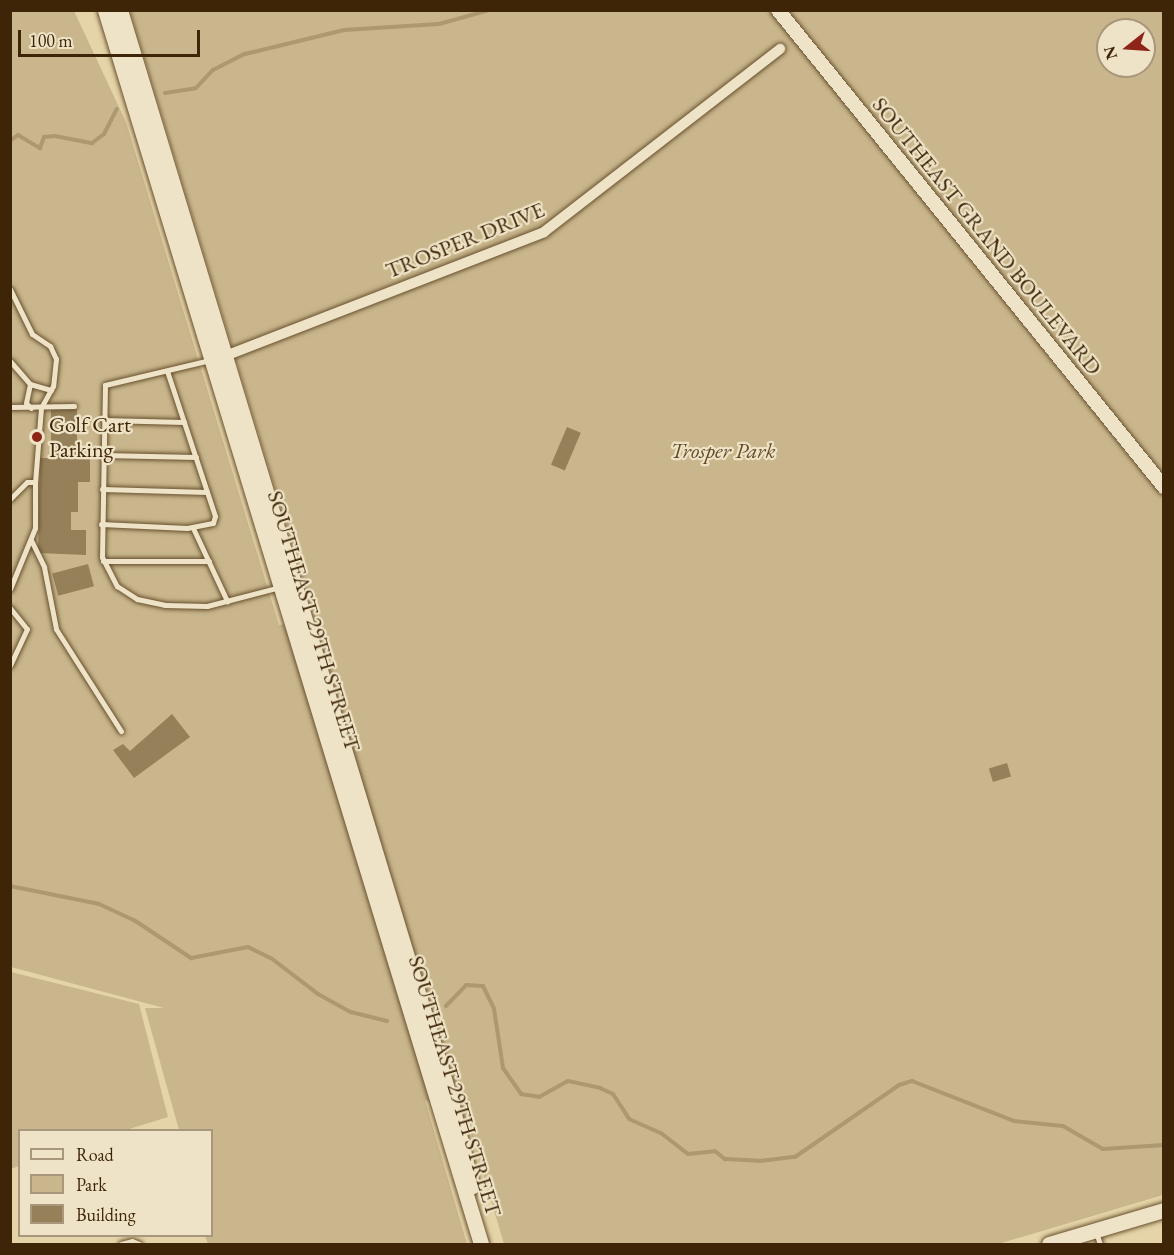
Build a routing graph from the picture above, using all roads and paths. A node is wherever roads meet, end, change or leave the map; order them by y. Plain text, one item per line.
1 (105, 10) edge
2 (120, 10) edge
3 (778, 10) edge
4 (780, 49) dead end
5 (145, 118) junction
6 (10, 289) edge
7 (218, 358) junction
8 (10, 361) edge
9 (167, 371) junction
10 (30, 384) junction
11 (51, 390) junction
12 (26, 403) junction
13 (74, 406) dead end
14 (14, 407) edge
15 (31, 408) junction
16 (41, 408) junction
17 (104, 420) junction
18 (184, 422) junction
19 (103, 455) junction
20 (196, 457) junction
21 (35, 482) junction
22 (1164, 487) edge
23 (102, 489) junction
24 (207, 492) junction
25 (10, 499) edge
26 (101, 524) junction
27 (193, 528) junction
28 (31, 540) junction
29 (103, 561) junction
30 (209, 561) junction
31 (286, 585) junction
32 (10, 589) edge
33 (227, 601) junction
34 (10, 608) edge
35 (10, 665) edge
36 (121, 731) dead end
37 (1164, 1210) edge
38 (1098, 1238) edge
39 (121, 1245) edge
40 (139, 1245) edge
41 (481, 1245) edge
42 (486, 1245) edge
43 (1049, 1245) edge

1 - 5 main road, SOUTHEAST 29TH STREET
2 - 5 main road, SOUTHEAST 29TH STREET
3 - 22 street, SOUTHEAST GRAND BOULEVARD
4 - 7 street, TROSPER DRIVE
5 - 7 main road, SOUTHEAST 29TH STREET
6 - 11 lane
7 - 9 lane
7 - 31 main road, SOUTHEAST 29TH STREET
8 - 10 lane
9 - 17 lane
9 - 18 lane
10 - 11 lane
10 - 12 lane
11 - 16 lane
12 - 14 lane
12 - 15 lane
13 - 16 lane
14 - 15 lane
15 - 16 lane
16 - 21 lane
17 - 18 lane
17 - 19 lane
18 - 20 lane
19 - 20 lane
19 - 23 lane
20 - 24 lane
21 - 25 lane
21 - 28 lane
23 - 24 lane
23 - 26 lane
24 - 27 lane
26 - 27 lane
26 - 29 lane
27 - 30 lane
28 - 32 lane
28 - 36 lane
29 - 30 lane
29 - 33 lane
30 - 33 lane
31 - 33 lane
31 - 41 main road, SOUTHEAST 29TH STREET
31 - 42 main road, SOUTHEAST 29TH STREET
34 - 35 lane
37 - 38 main road
38 - 43 main road
39 - 40 lane

